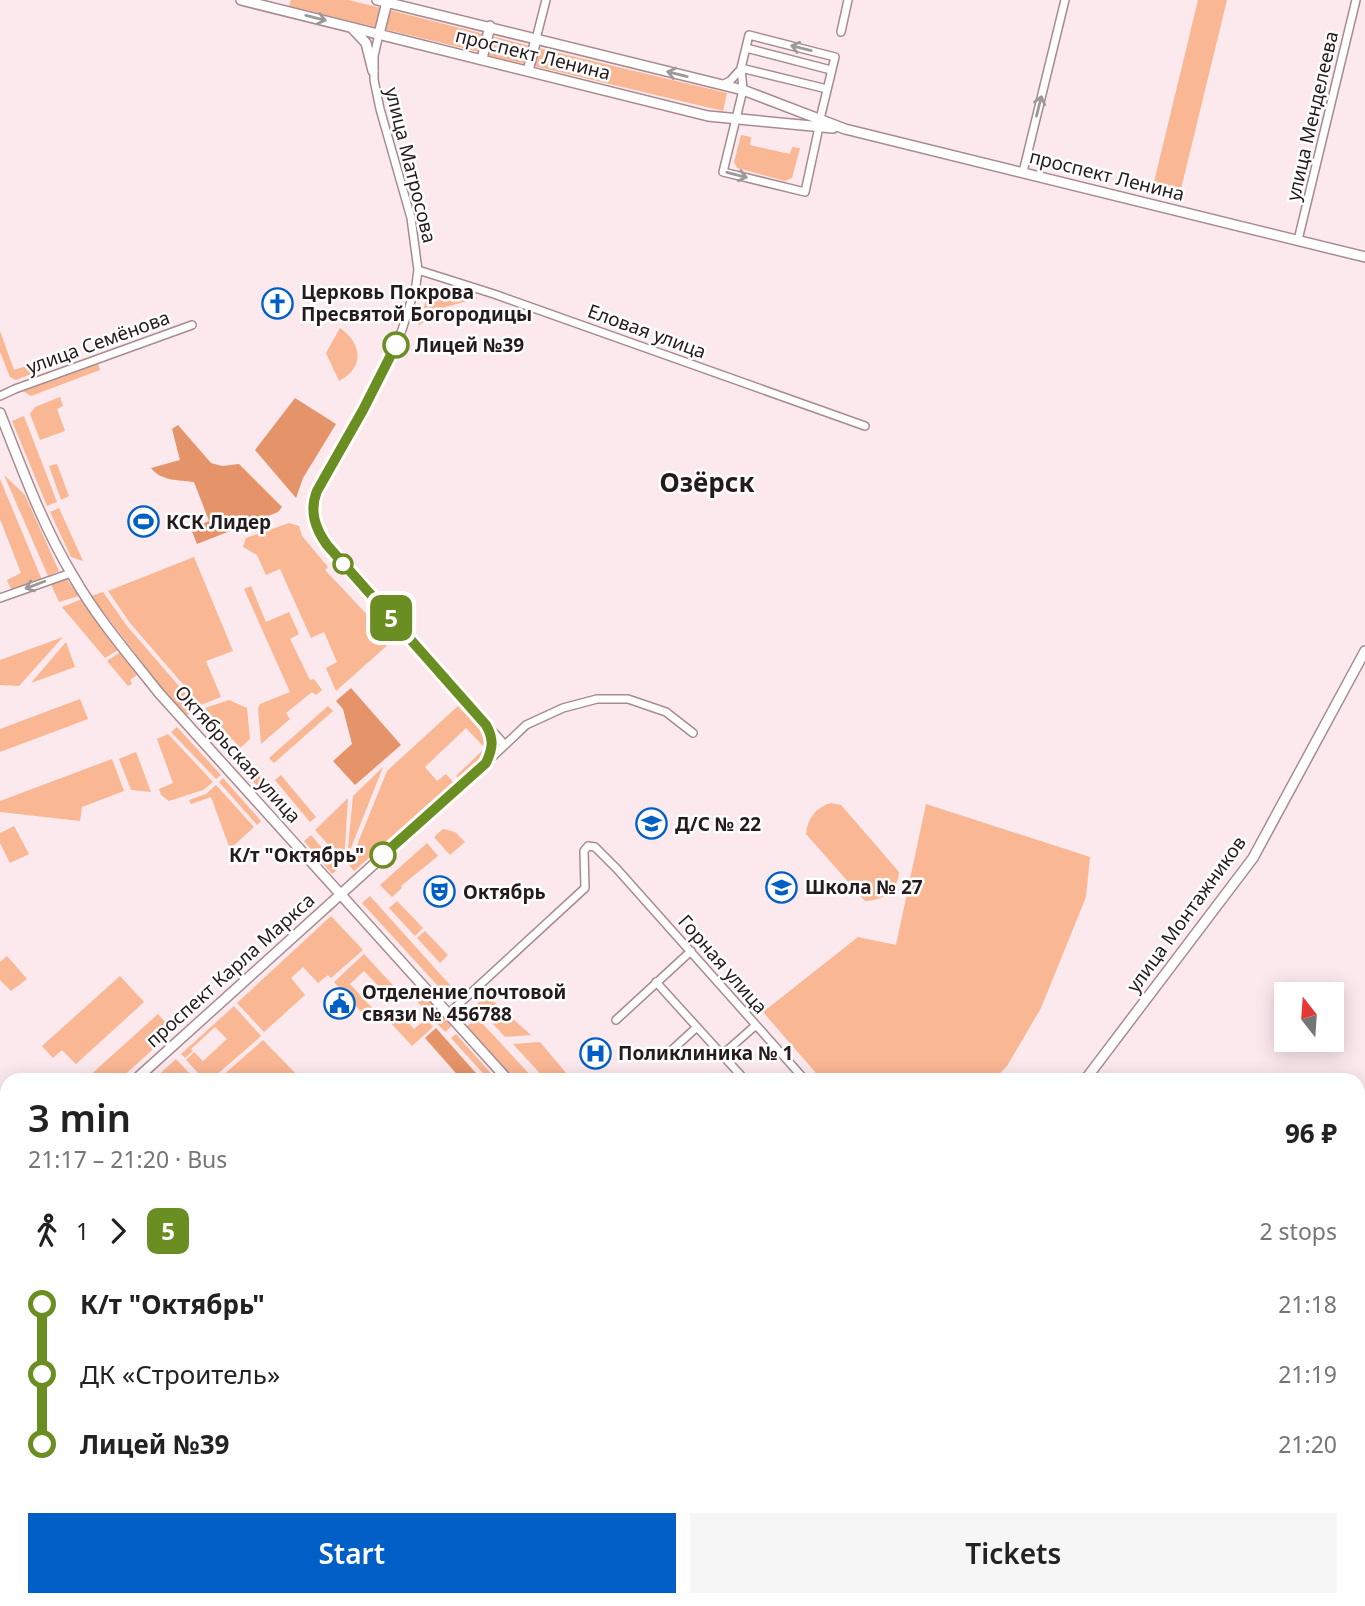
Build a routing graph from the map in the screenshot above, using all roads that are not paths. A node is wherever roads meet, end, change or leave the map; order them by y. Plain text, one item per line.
1 (241, 0) edge
2 (545, 0) edge
3 (848, 0) edge
4 (1065, 0) edge
5 (1356, 0) edge
6 (382, 1) edge
7 (283, 5) edge
8 (490, 26) junction
9 (351, 27) junction
10 (841, 32) dead end
11 (379, 34) junction
12 (536, 39) junction
13 (746, 48) junction
14 (482, 60) junction
15 (741, 68) junction
16 (831, 70) junction
17 (373, 71) junction
18 (528, 71) junction
19 (722, 85) junction
20 (827, 89) junction
21 (743, 90) junction
22 (736, 119) junction
23 (820, 123) junction
24 (1023, 172) junction
25 (1298, 240) junction
26 (1365, 257) edge
27 (418, 270) junction
28 (192, 325) dead end
29 (15, 389) junction
30 (0, 390) edge
31 (0, 396) edge
32 (0, 413) edge
33 (865, 426) dead end
34 (71, 573) junction
35 (0, 598) edge
36 (1365, 651) edge
37 (486, 725) junction
38 (693, 733) dead end
39 (505, 745) junction
40 (486, 763) junction
41 (340, 894) junction
42 (691, 951) junction
43 (656, 982) junction
44 (447, 1015) junction
45 (616, 1020) dead end
46 (756, 1025) junction
47 (697, 1027) junction
48 (673, 1049) dead end
49 (722, 1055) junction
50 (143, 1073) edge
51 (501, 1073) edge
52 (739, 1073) edge
53 (799, 1073) edge
54 (1090, 1073) edge

1 - 7 street, проспект Ленина
2 - 12 street
3 - 10 street
24 -> 4 street
5 - 25 street, улица Менделеева
6 - 8 street, проспект Ленина
6 - 11 street
7 -> 9 street, проспект Ленина
8 - 12 street, проспект Ленина
8 - 14 street
9 - 11 street, проспект Ленина
9 - 17 street
11 - 14 street, проспект Ленина
11 - 17 street, улица Матросова
12 - 18 street
19 -> 12 street, проспект Ленина
13 - 15 street
13 - 16 street
16 -> 13 street
14 - 18 street, проспект Ленина
15 - 19 street
15 - 20 street
15 - 21 street
16 - 20 street
17 - 27 street, улица Матросова
18 - 22 street, проспект Ленина
19 - 21 street, проспект Ленина
20 - 23 street
21 - 22 street
21 - 23 street, проспект Ленина
22 - 23 street, проспект Ленина
22 -> 23 street
23 - 24 street, проспект Ленина
24 - 25 street, проспект Ленина
25 - 26 street, проспект Ленина
27 - 33 street, Еловая улица
27 - 37 street, улица Матросова
28 - 29 street, улица Семёнова
29 - 30 street, улица Семёнова
29 - 31 street, улица Семёнова
32 - 34 street, Октябрьская улица
34 -> 35 street
34 - 41 street, Октябрьская улица
36 - 54 street, улица Монтажников
37 - 39 street
37 - 40 street
38 - 39 street, проспект Карла Маркса
39 - 40 street, проспект Карла Маркса
40 - 41 street, проспект Карла Маркса
41 - 44 street, Октябрьская улица
41 - 50 street, проспект Карла Маркса
42 - 43 street
42 - 44 street, Горная улица
42 - 46 street, Горная улица
43 - 45 street
43 - 47 street
44 - 51 street, Октябрьская улица
46 - 49 street
46 - 53 street, Горная улица
47 - 48 street
47 - 49 street
49 - 52 street

